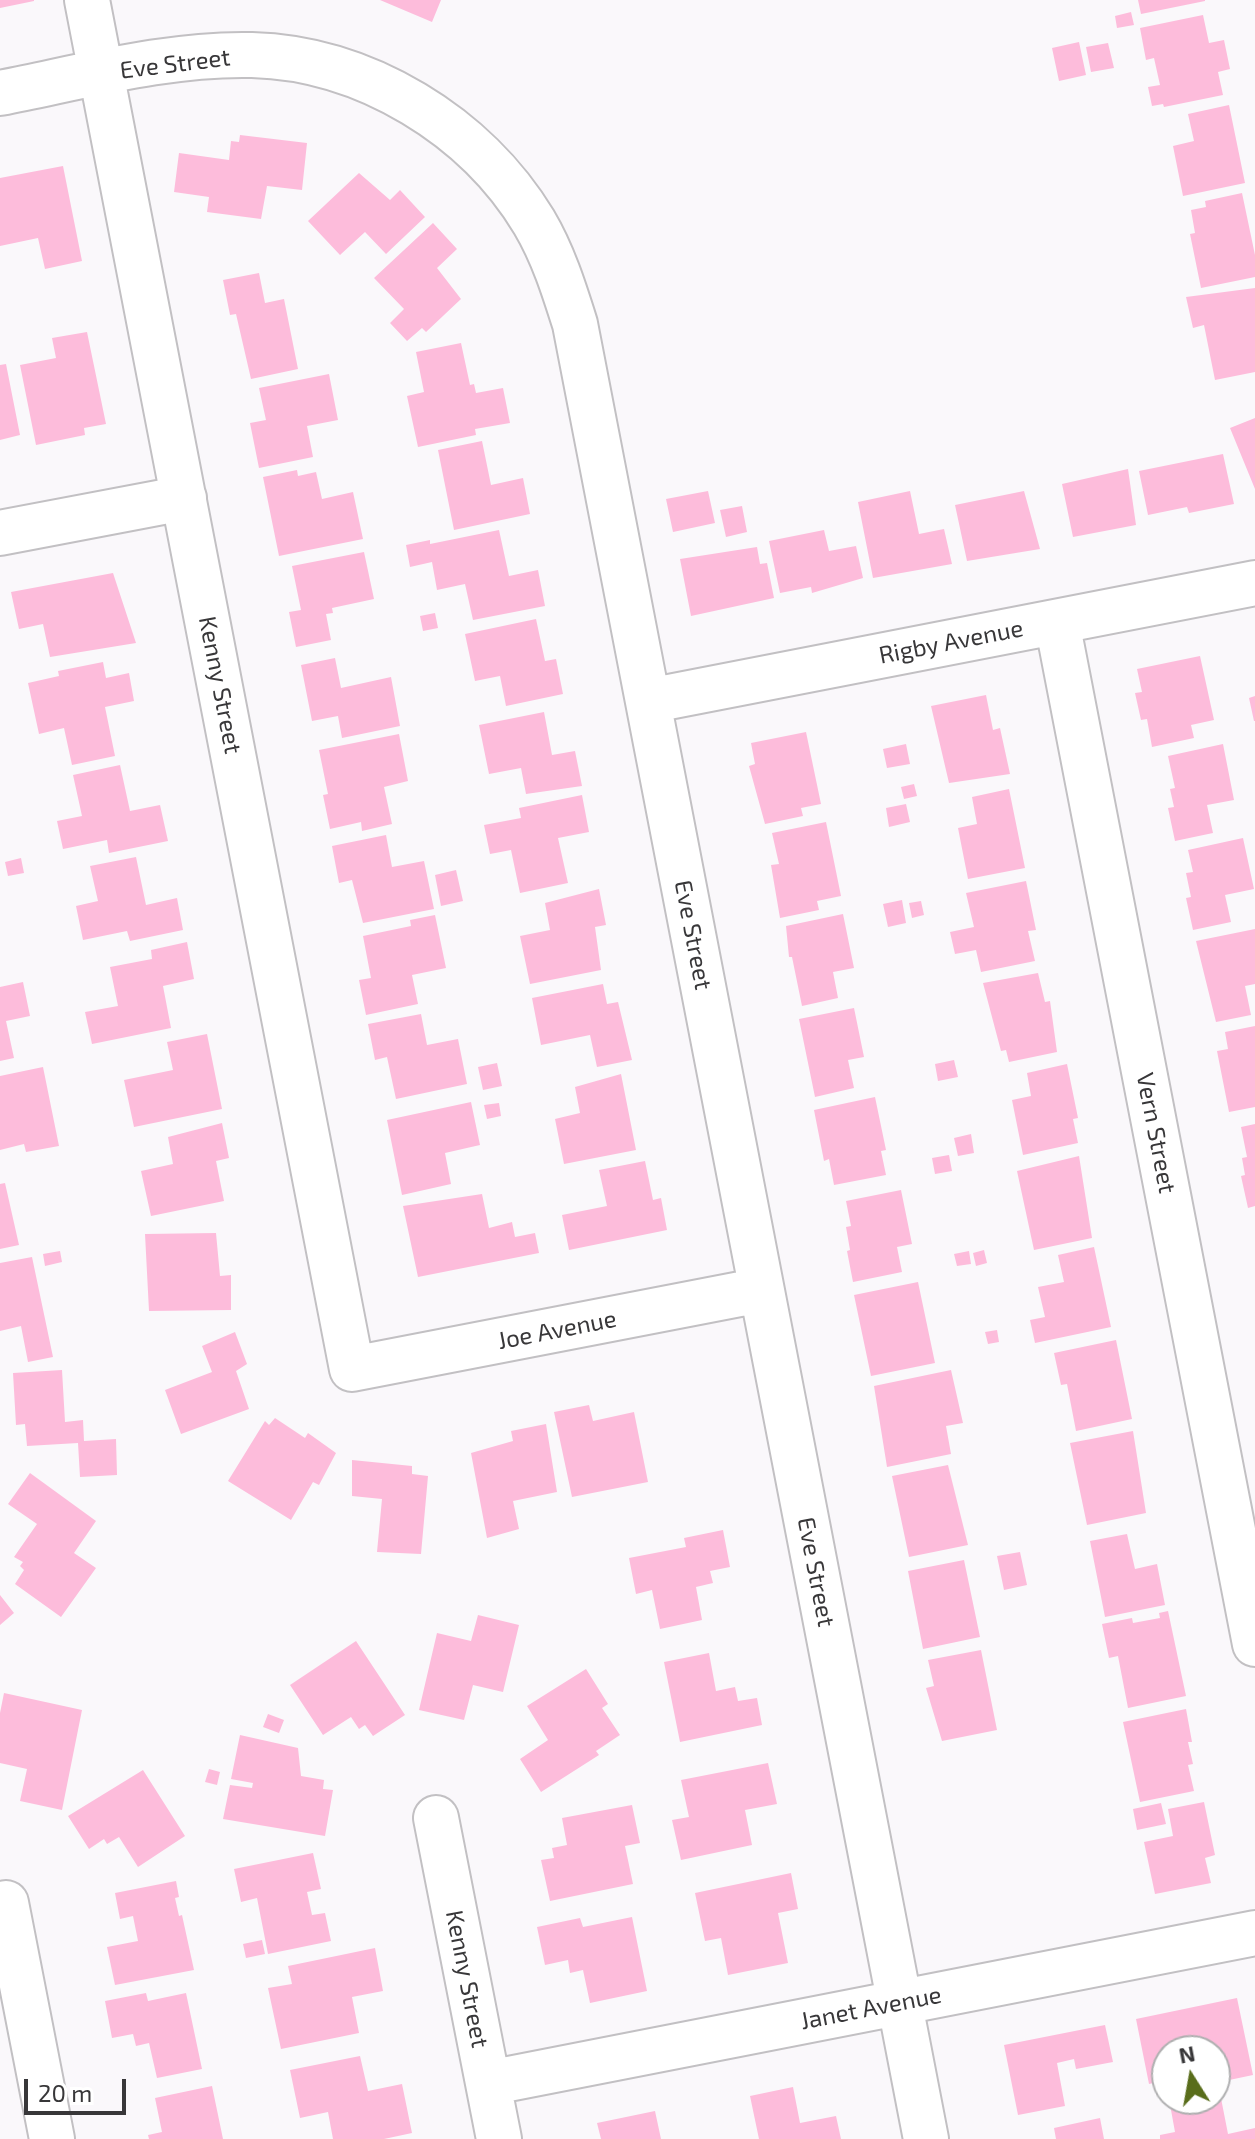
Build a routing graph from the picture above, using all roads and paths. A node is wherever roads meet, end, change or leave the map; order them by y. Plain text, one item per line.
1 (87, 0) edge
2 (102, 73) junction
3 (0, 93) edge
4 (184, 498) junction
5 (0, 533) edge
6 (1255, 583) edge
7 (1057, 622) junction
8 (648, 701) junction
9 (761, 1290) junction
10 (352, 1369) joint
11 (1255, 1644) edge
12 (436, 1818) dead end
13 (6, 1903) dead end
14 (1255, 1933) edge
15 (900, 2003) junction
16 (488, 2083) junction
17 (52, 2139) edge
18 (499, 2139) edge
19 (926, 2139) edge

1 - 2 street, Kenny Street
2 - 3 street, Eve Street
2 - 4 street, Kenny Street
2 - 8 street, Eve Street
4 - 5 street
4 - 10 street, Kenny Street
6 - 7 street, Rigby Avenue
7 - 8 street, Rigby Avenue
7 - 11 street, Vern Street
8 - 9 street, Eve Street
9 - 10 street, Joe Avenue
9 - 15 street, Eve Street
12 - 16 street, Kenny Street
13 - 17 street
14 - 15 street, Janet Avenue
15 - 16 street, Janet Avenue
15 - 19 street, Eve Street
16 - 18 street, Kenny Street

